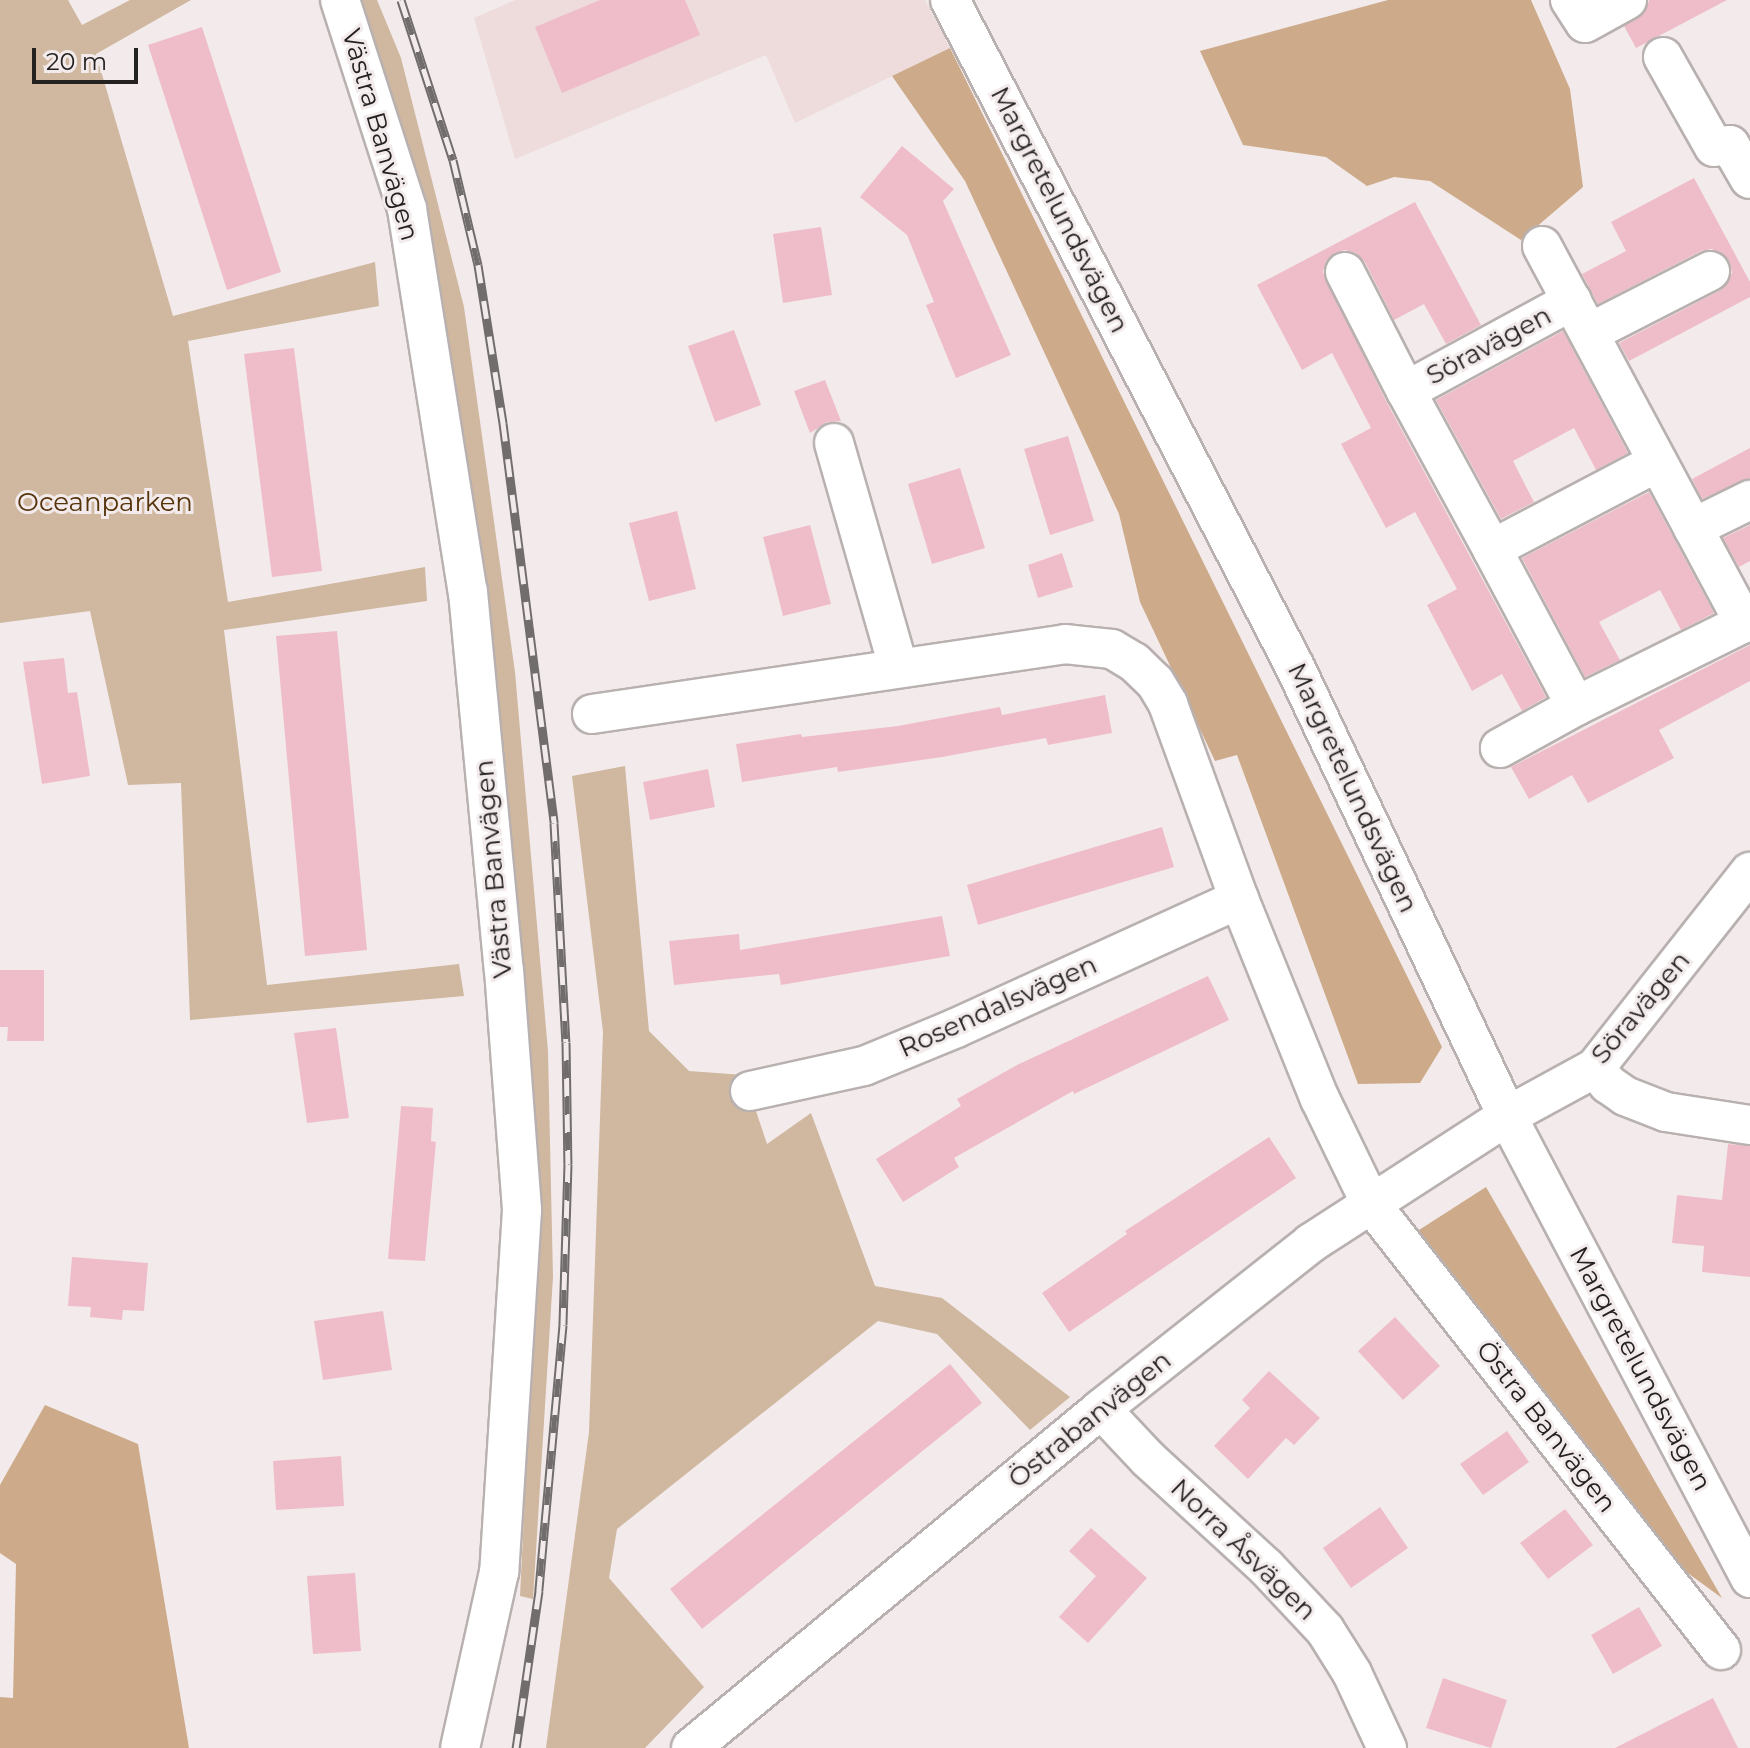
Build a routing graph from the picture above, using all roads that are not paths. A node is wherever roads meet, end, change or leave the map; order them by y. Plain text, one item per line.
1 (340, 0) edge
2 (950, 0) edge
3 (1570, 0) edge
4 (1627, 0) edge
5 (1663, 57) dead end
6 (1750, 179) edge
7 (1542, 246) dead end
8 (1710, 271) dead end
9 (1345, 272) dead end
10 (1580, 317) junction
11 (1406, 391) junction
12 (834, 443) dead end
13 (1658, 462) junction
14 (1750, 500) edge
15 (1693, 528) junction
16 (1492, 549) junction
17 (898, 666) junction
18 (1576, 706) junction
19 (592, 714) dead end
20 (1500, 748) dead end
21 (1750, 872) edge
22 (1239, 899) junction
23 (1595, 1068) junction
24 (750, 1091) dead end
25 (1507, 1116) junction
26 (1750, 1125) edge
27 (1371, 1204) junction
28 (1101, 1409) junction
29 (1750, 1578) edge
30 (1721, 1650) dead end
31 (699, 1745) edge
32 (460, 1748) edge
33 (1387, 1748) edge

1 - 32 street, Västra Banvägen
2 - 25 street, Margretelundsvägen
3 - 4 street
5 - 6 street
7 - 10 street, Söravägen
8 - 10 street, Söravägen
9 - 11 street, Söravägen
10 - 11 street, Söravägen
10 - 13 street, Söravägen
11 - 16 street, Söravägen
12 - 17 street
13 - 15 street, Söravägen
13 - 16 street
14 - 15 street
15 - 18 street, Söravägen
16 - 18 street, Söravägen
17 - 19 street
17 - 22 street
18 - 20 street, Söravägen
21 - 23 street, Söravägen
22 - 24 street, Rosendalsvägen
22 - 27 street
23 - 25 street, Söravägen
23 - 26 street
25 - 27 street, Östrabanvägen
25 - 29 street, Margretelundsvägen
27 - 28 street, Östrabanvägen
27 - 30 street, Östra Banvägen
28 - 31 street, Östrabanvägen
28 - 33 street, Norra Åsvägen

